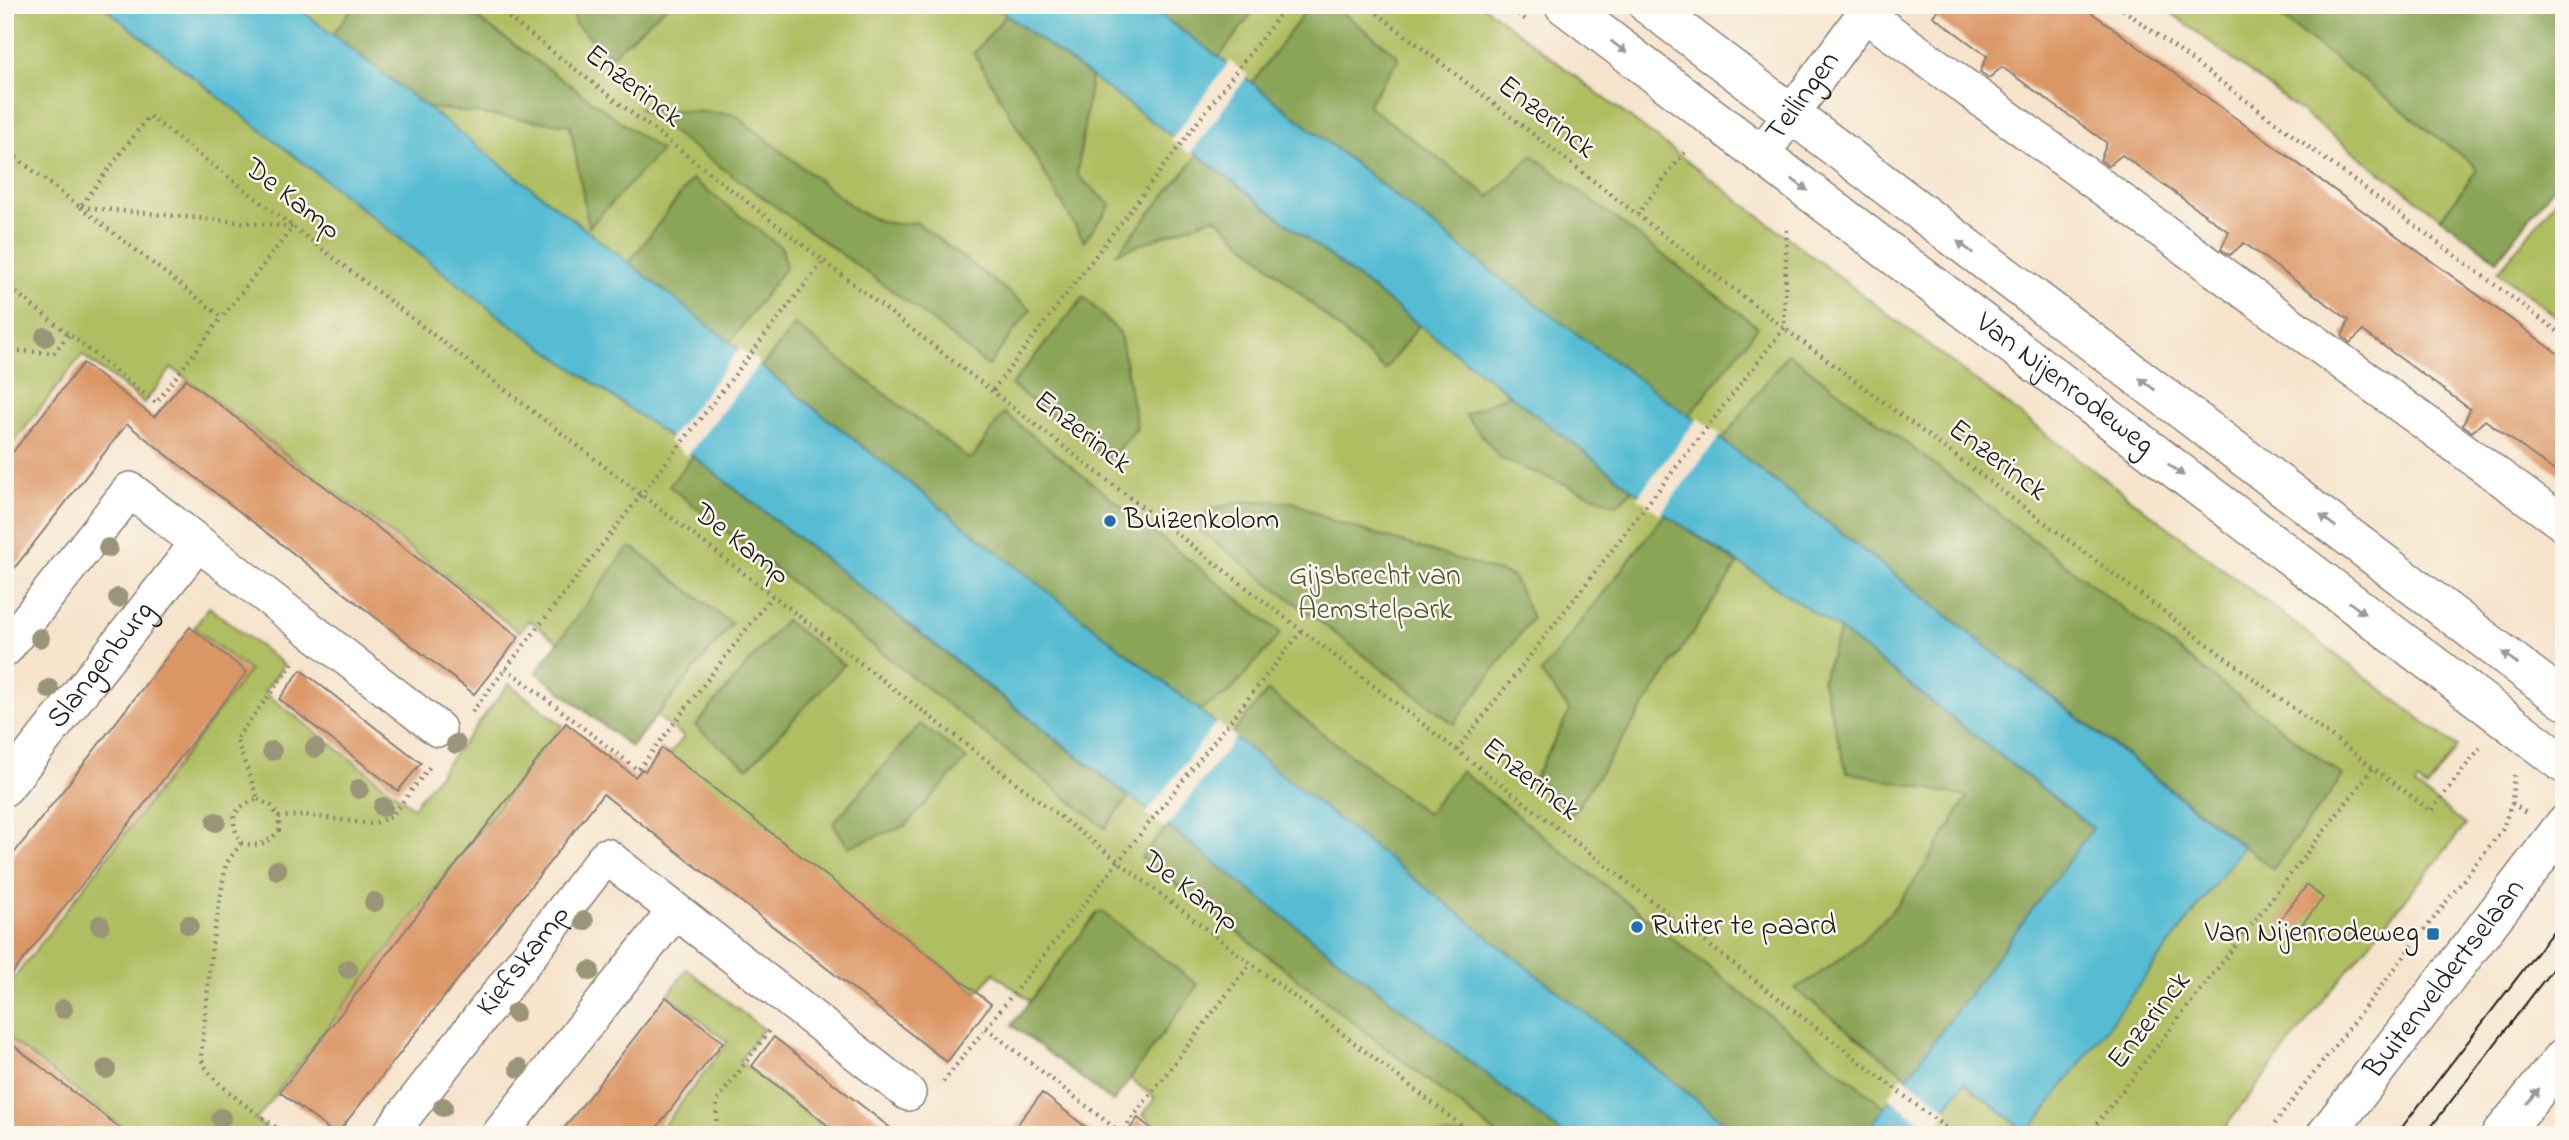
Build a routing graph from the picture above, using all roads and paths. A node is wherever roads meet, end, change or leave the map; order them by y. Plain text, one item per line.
1 (492, 5) edge
2 (1287, 5) edge
3 (1366, 5) edge
4 (1564, 5) edge
5 (1648, 5) edge
6 (2117, 5) edge
7 (1868, 9) edge
8 (1791, 115) junction
9 (1688, 148) dead end
10 (5, 149) edge
11 (1761, 155) junction
12 (80, 207) junction
13 (1637, 215) junction
14 (1787, 223) dead end
15 (293, 227) junction
16 (824, 260) junction
17 (5, 284) edge
18 (222, 317) junction
19 (1783, 328) junction
20 (69, 334) junction
21 (2564, 336) edge
22 (5, 350) edge
23 (993, 390) junction
24 (640, 494) junction
25 (2564, 524) edge
26 (198, 543) junction
27 (772, 596) junction
28 (1301, 632) junction
29 (316, 633) junction
30 (5, 649) edge
31 (506, 668) junction
32 (2564, 700) edge
33 (445, 734) junction
34 (1457, 750) junction
35 (2564, 764) edge
36 (2373, 768) junction
37 (5, 788) edge
38 (258, 799) junction
39 (2431, 811) dead end
40 (279, 817) junction
41 (2564, 825) edge
42 (2502, 830) dead end
43 (241, 843) junction
44 (1119, 864) junction
45 (675, 911) junction
46 (1250, 964) junction
47 (791, 1002) junction
48 (986, 1028) junction
49 (2564, 1056) edge
50 (908, 1093) joint
51 (286, 1135) edge
52 (389, 1135) edge
53 (499, 1135) edge
54 (716, 1135) edge
55 (1474, 1135) edge
56 (1954, 1135) edge
57 (2088, 1135) edge
58 (2266, 1135) edge
59 (2326, 1135) edge
60 (2501, 1135) edge

1 - 16 path, Enzerinck
2 - 23 path
3 - 13 path, Enzerinck
4 -> 11 main road, Van Nijenrodeweg
5 - 8 main road, Van Nijenrodeweg
6 - 21 path
7 - 8 street, Teilingen
7 - 25 street
8 - 11 street, Teilingen
32 -> 8 main road, Van Nijenrodeweg
9 - 13 path
10 - 12 path
11 -> 35 main road, Van Nijenrodeweg
12 - 15 path
12 - 15 path, De Kamp
12 - 18 path
13 - 19 path, Enzerinck
14 - 19 path
15 - 18 path
15 - 24 path, De Kamp
16 - 23 path, Enzerinck
16 - 24 path
17 - 20 path
18 - 20 path
19 - 34 path
19 - 36 path, Enzerinck
20 - 22 path
23 - 28 path, Enzerinck
24 - 27 path, De Kamp
24 - 31 path
26 - 29 street
26 - 30 street
26 - 37 street, Slangenburg
27 - 31 path
27 - 44 path, De Kamp
28 - 34 path, Enzerinck
28 - 44 path
29 - 33 street
29 - 38 path
31 - 33 path
33 - 40 path
34 - 56 path, Enzerinck
36 - 39 path, Enzerinck
36 - 57 path, Enzerinck
38 - 40 path
38 - 43 path
40 - 43 path
41 - 59 main road, Buitenveldertselaan
42 - 58 path, Buitenveldertselaan
43 - 51 path
44 - 46 path, De Kamp
44 - 48 path
45 - 47 street, Kiefskamp
45 - 52 street, Kiefskamp
45 - 53 street
46 - 48 path
46 - 55 path, De Kamp
47 - 50 street, Kiefskamp
47 - 54 path
48 - 50 path
60 -> 49 main road

